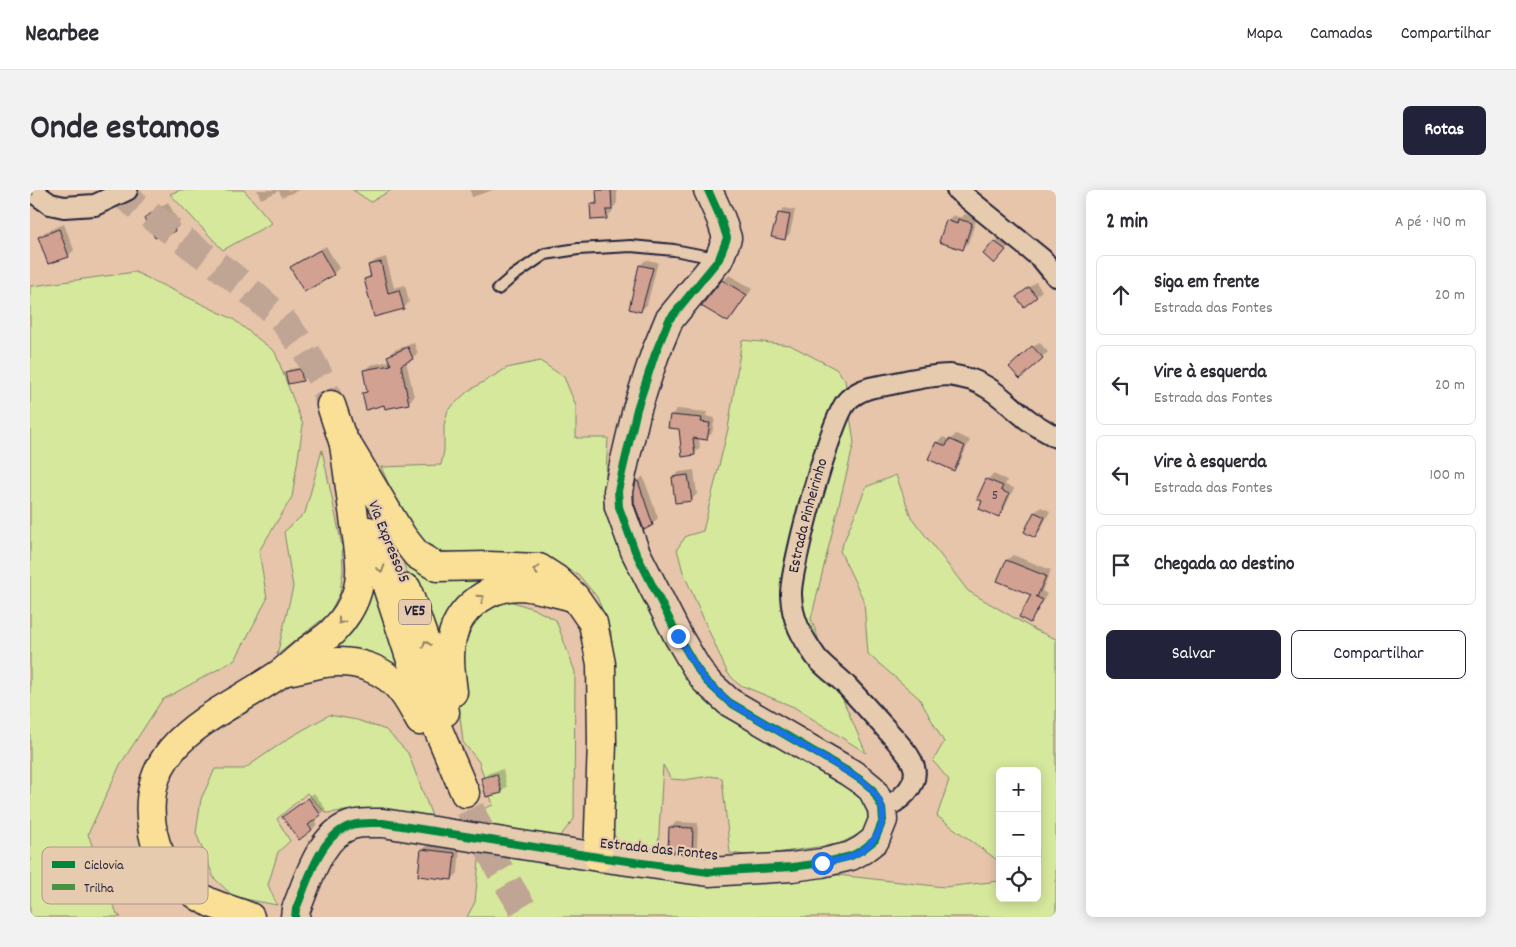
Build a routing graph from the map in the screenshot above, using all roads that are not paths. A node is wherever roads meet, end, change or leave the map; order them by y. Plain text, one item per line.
1 (32, 190) edge
2 (127, 190) edge
3 (708, 190) edge
4 (957, 190) edge
5 (718, 259) junction
6 (1056, 276) edge
7 (498, 289) dead end
8 (331, 405) tunnel mouth
9 (1056, 437) edge
10 (343, 438) junction
11 (575, 597) junction
12 (281, 672) junction
13 (468, 801) junction
14 (882, 808) junction
15 (157, 847) edge
16 (598, 857) junction
17 (208, 901) edge
18 (250, 917) edge
19 (295, 917) edge

1 - 2 street
3 - 5 street
4 - 6 street
5 - 7 lane
5 - 14 street
8 - 10 main road, Via Expresso 5 / VE5
9 - 14 street, Estrada Pinheirinho
11 -> 10 main road, VE5
10 -> 12 main road, VE5
10 - 13 main road, Via Expresso 5 / VE5
13 -> 11 main road, VE5
11 - 16 main road, VE5
12 - 13 main road, VE5
12 - 15 main road, VE5
14 - 16 street, Estrada das Fontes
16 - 19 street, Estrada das Fontes
17 - 18 main road, VE5

